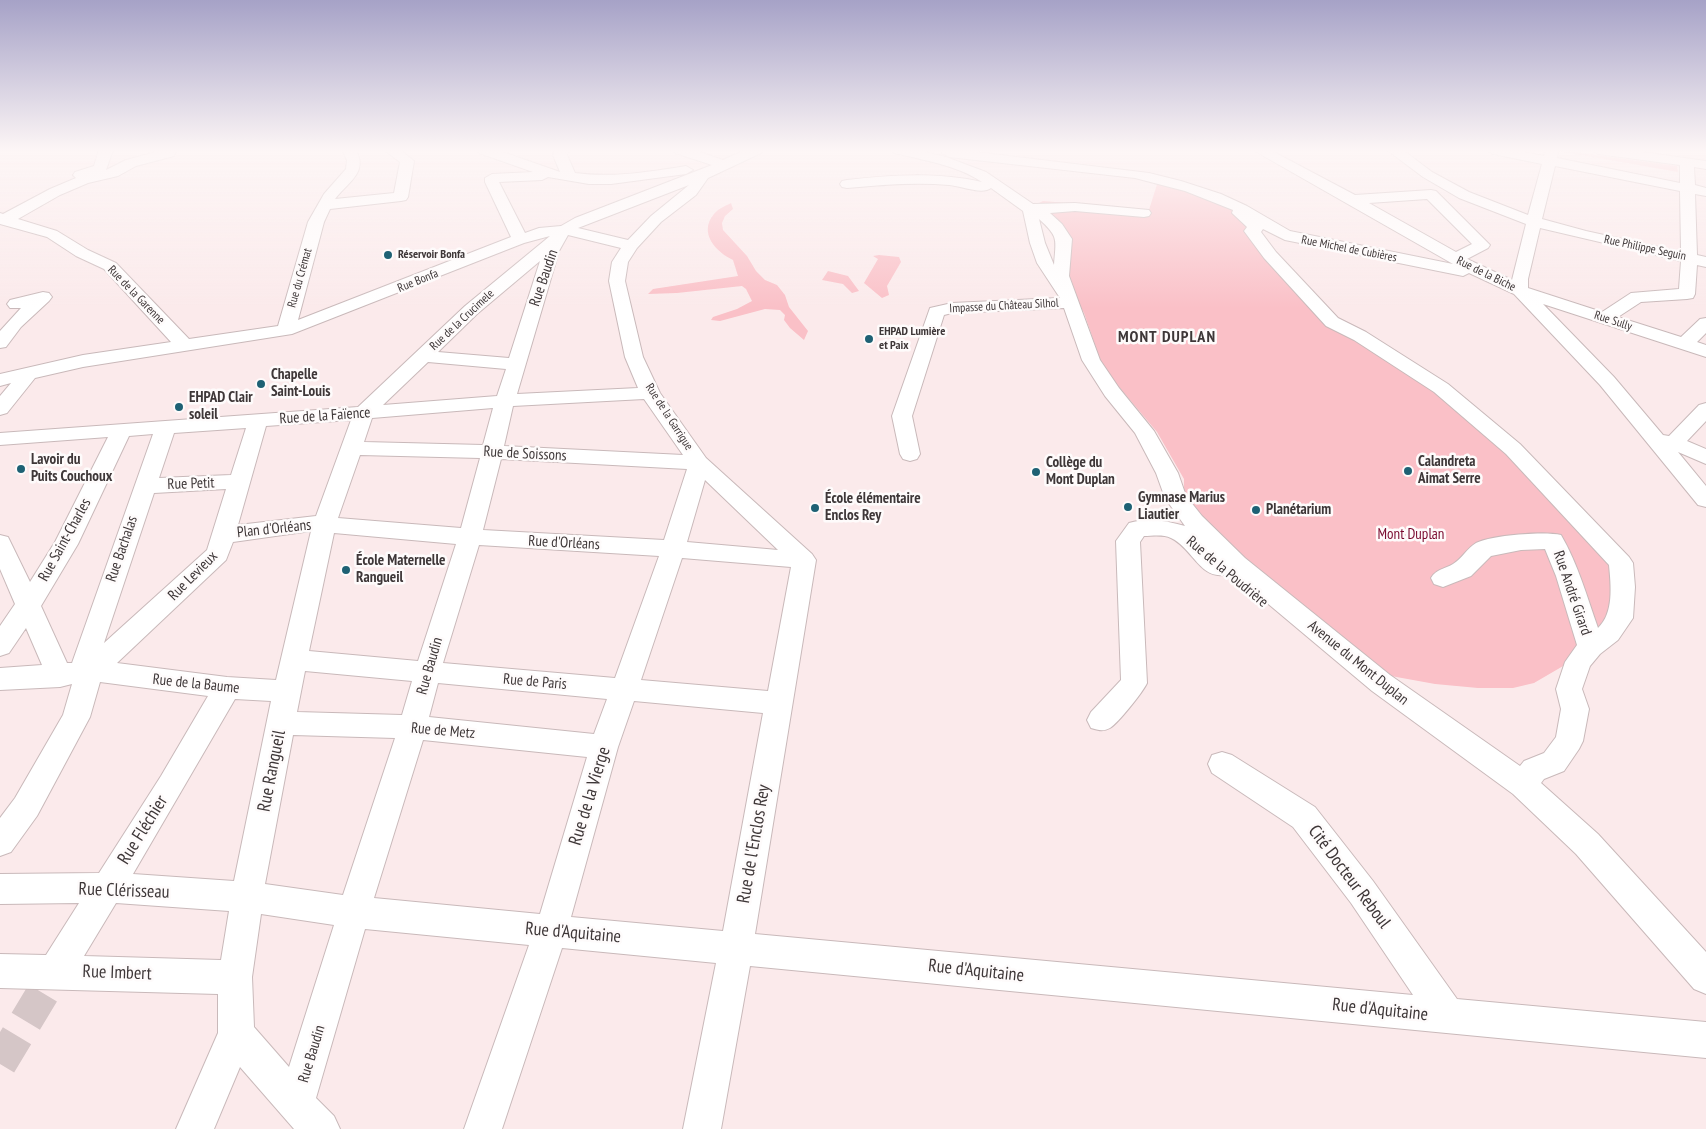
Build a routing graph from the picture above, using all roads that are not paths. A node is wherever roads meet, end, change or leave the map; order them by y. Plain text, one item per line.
1 (26, 203) edge
2 (33, 203) edge
3 (346, 203) edge
4 (502, 203) edge
5 (629, 203) edge
6 (677, 203) edge
7 (1020, 203) edge
8 (1228, 203) edge
9 (1358, 203) edge
10 (1440, 203) edge
11 (1485, 203) edge
12 (1538, 203) edge
13 (1688, 203) edge
14 (324, 205) joint
15 (1030, 210) junction
16 (1243, 210) junction
17 (1144, 213) dead end
18 (1, 218) edge
19 (1535, 224) junction
20 (565, 230) junction
21 (518, 240) junction
22 (631, 244) junction
23 (1689, 258) junction
24 (1455, 259) junction
25 (1706, 262) edge
26 (1477, 271) junction
27 (1520, 290) junction
28 (1069, 298) junction
29 (16, 304) dead end
30 (1604, 318) junction
31 (1706, 323) edge
32 (286, 330) junction
33 (0, 343) edge
34 (1684, 344) junction
35 (184, 345) junction
36 (1706, 352) edge
37 (423, 356) junction
38 (517, 364) junction
39 (29, 373) junction
40 (0, 380) edge
41 (650, 393) junction
42 (505, 401) junction
43 (1706, 408) edge
44 (0, 409) edge
45 (364, 413) junction
46 (258, 420) junction
47 (166, 426) junction
48 (122, 430) junction
49 (0, 439) edge
50 (1666, 442) junction
51 (350, 448) junction
52 (493, 452) junction
53 (910, 454) dead end
54 (1706, 457) edge
55 (699, 464) junction
56 (238, 482) junction
57 (144, 486) junction
58 (1706, 500) edge
59 (324, 525) junction
60 (224, 535) junction
61 (470, 537) junction
62 (0, 543) edge
63 (673, 549) junction
64 (804, 560) junction
65 (1443, 578) dead end
66 (29, 604) junction
67 (0, 646) edge
68 (1590, 647) junction
69 (293, 660) junction
70 (1360, 666) junction
71 (98, 672) junction
72 (428, 673) junction
73 (60, 676) junction
74 (0, 679) edge
75 (227, 688) junction
76 (624, 690) junction
77 (286, 691) junction
78 (778, 703) junction
79 (1100, 720) dead end
80 (282, 722) junction
81 (413, 728) junction
82 (604, 747) junction
83 (1222, 764) dead end
84 (1523, 785) junction
85 (0, 842) edge
86 (107, 888) junction
87 (0, 889) edge
88 (247, 897) junction
89 (354, 912) junction
90 (550, 931) junction
91 (736, 948) junction
92 (0, 971) edge
93 (56, 971) junction
94 (1706, 976) edge
95 (235, 977) junction
96 (1449, 1017) junction
97 (236, 1034) junction
98 (1706, 1040) edge
99 (296, 1104) junction
100 (195, 1129) edge
101 (321, 1129) edge
102 (483, 1129) edge
103 (702, 1129) edge

1 - 18 street
2 - 18 street
3 - 14 street
4 - 21 street
5 - 20 street, Rue Bonfa
6 - 22 street, Rue de la Garrigue
7 - 15 street
8 - 16 street, Rue Michel de Cubières
9 - 24 street, Rue de la Biche
10 - 24 street
11 - 19 street, Rue Philippe Seguin
12 - 19 street
13 - 23 street
14 - 32 street, Rue du Crémat
15 - 17 street
15 - 28 street
15 - 28 street
16 - 26 street, Rue Michel de Cubières
16 - 68 street
18 - 35 street, Rue de la Garenne
19 - 23 street, Rue Philippe Seguin
19 - 27 street
20 - 21 street, Rue Bonfa
20 - 22 street
20 - 37 street, Rue de la Crucimele
20 - 38 street, Rue Baudin
21 - 32 street, Rue Bonfa
22 - 41 street, Rue de la Garrigue
23 - 25 street, Rue Philippe Seguin
23 - 30 street
24 - 26 street, Rue de la Biche
26 - 27 street, Rue de la Biche
27 - 30 street, Rue Sully
27 - 50 street, Rue de la Biche
28 - 53 street, Impasse du Château Silhol
28 - 70 street, Avenue du Mont Duplan
29 - 33 street
30 - 34 street, Rue Sully
31 - 34 street
32 - 35 street, Rue Bonfa
34 - 36 street, Rue Sully
35 - 39 street, Rue Bonfa
37 - 38 street
37 - 45 street, Rue de la Crucimele
38 - 42 street, Rue Baudin
39 - 40 street, Rue Bonfa
39 - 44 street
41 - 42 street, Rue de la Faïence
41 - 55 street, Rue de la Garrigue
42 - 45 street, Rue de la Faïence
42 - 52 street, Rue Baudin
43 - 50 street
45 - 46 street, Rue de la Faïence
45 - 51 street, Rue Rangueil
46 - 47 street, Rue de la Faïence
46 - 56 street, Rue Levieux
47 - 48 street, Rue de la Faïence
47 - 57 street, Rue Bachalas
48 - 49 street, Rue de la Faïence
48 - 66 street, Rue Saint-Charles
50 - 54 street
50 - 58 street, Rue de la Biche
51 - 52 street, Rue de Soissons
51 - 59 street, Rue Rangueil
52 - 55 street, Rue de Soissons
52 - 61 street, Rue Baudin
55 - 63 street, Rue de la Vierge
55 - 64 street, Rue de la Garrigue
56 - 57 street, Rue Petit
56 - 60 street, Rue Levieux
57 - 71 street, Rue Bachalas
59 - 60 street, Plan d'Orléans
59 - 61 street, Rue d'Orléans
59 - 69 street, Rue Rangueil
60 - 71 street, Rue Levieux
61 - 63 street, Rue d'Orléans
61 - 72 street, Rue Baudin
62 - 66 street
63 - 64 street, Rue d'Orléans
63 - 76 street, Rue de la Vierge
64 - 78 street, Rue de l'Enclos Rey
65 - 68 street, Rue André Girard
66 - 67 street, Rue Saint-Charles
66 - 73 street
68 - 84 street
69 - 72 street, Rue de Paris
69 - 77 street, Rue Rangueil
70 - 79 street, Rue de la Poudrière
70 - 84 street, Avenue du Mont Duplan
71 - 73 street, Rue de la Baume
71 - 75 street, Rue de la Baume
71 - 85 street
72 - 76 street, Rue de Paris
72 - 81 street, Rue Baudin
73 - 74 street
75 - 77 street, Rue de la Baume
75 - 86 street, Rue Fléchier
76 - 78 street, Rue de Paris
76 - 82 street, Rue de la Vierge
77 - 80 street, Rue Rangueil
78 - 91 street, Rue de l'Enclos Rey
80 - 81 street, Rue de Metz
80 - 88 street, Rue Rangueil
81 - 82 street, Rue de Metz
81 - 89 street, Rue Baudin
82 - 90 street, Rue de la Vierge
83 - 96 street, Cité Docteur Reboul
84 - 94 street, Avenue du Mont Duplan
86 - 87 street, Rue Clérisseau
86 - 88 street, Rue Clérisseau
86 - 93 street, Rue Fléchier
88 - 89 street, Rue d'Aquitaine
88 - 95 street, Rue Rangueil
89 - 90 street, Rue d'Aquitaine
89 - 99 street, Rue Baudin
90 - 91 street, Rue d'Aquitaine
90 - 102 street, Rue de la Vierge
91 - 96 street, Rue d'Aquitaine
91 - 103 street, Rue de l'Enclos Rey
92 - 93 street, Rue Imbert
93 - 95 street, Rue Imbert
95 - 97 street, Rue Rangueil
96 - 98 street, Rue d'Aquitaine
97 - 99 street
97 - 100 street, Rue Rangueil
99 - 101 street

